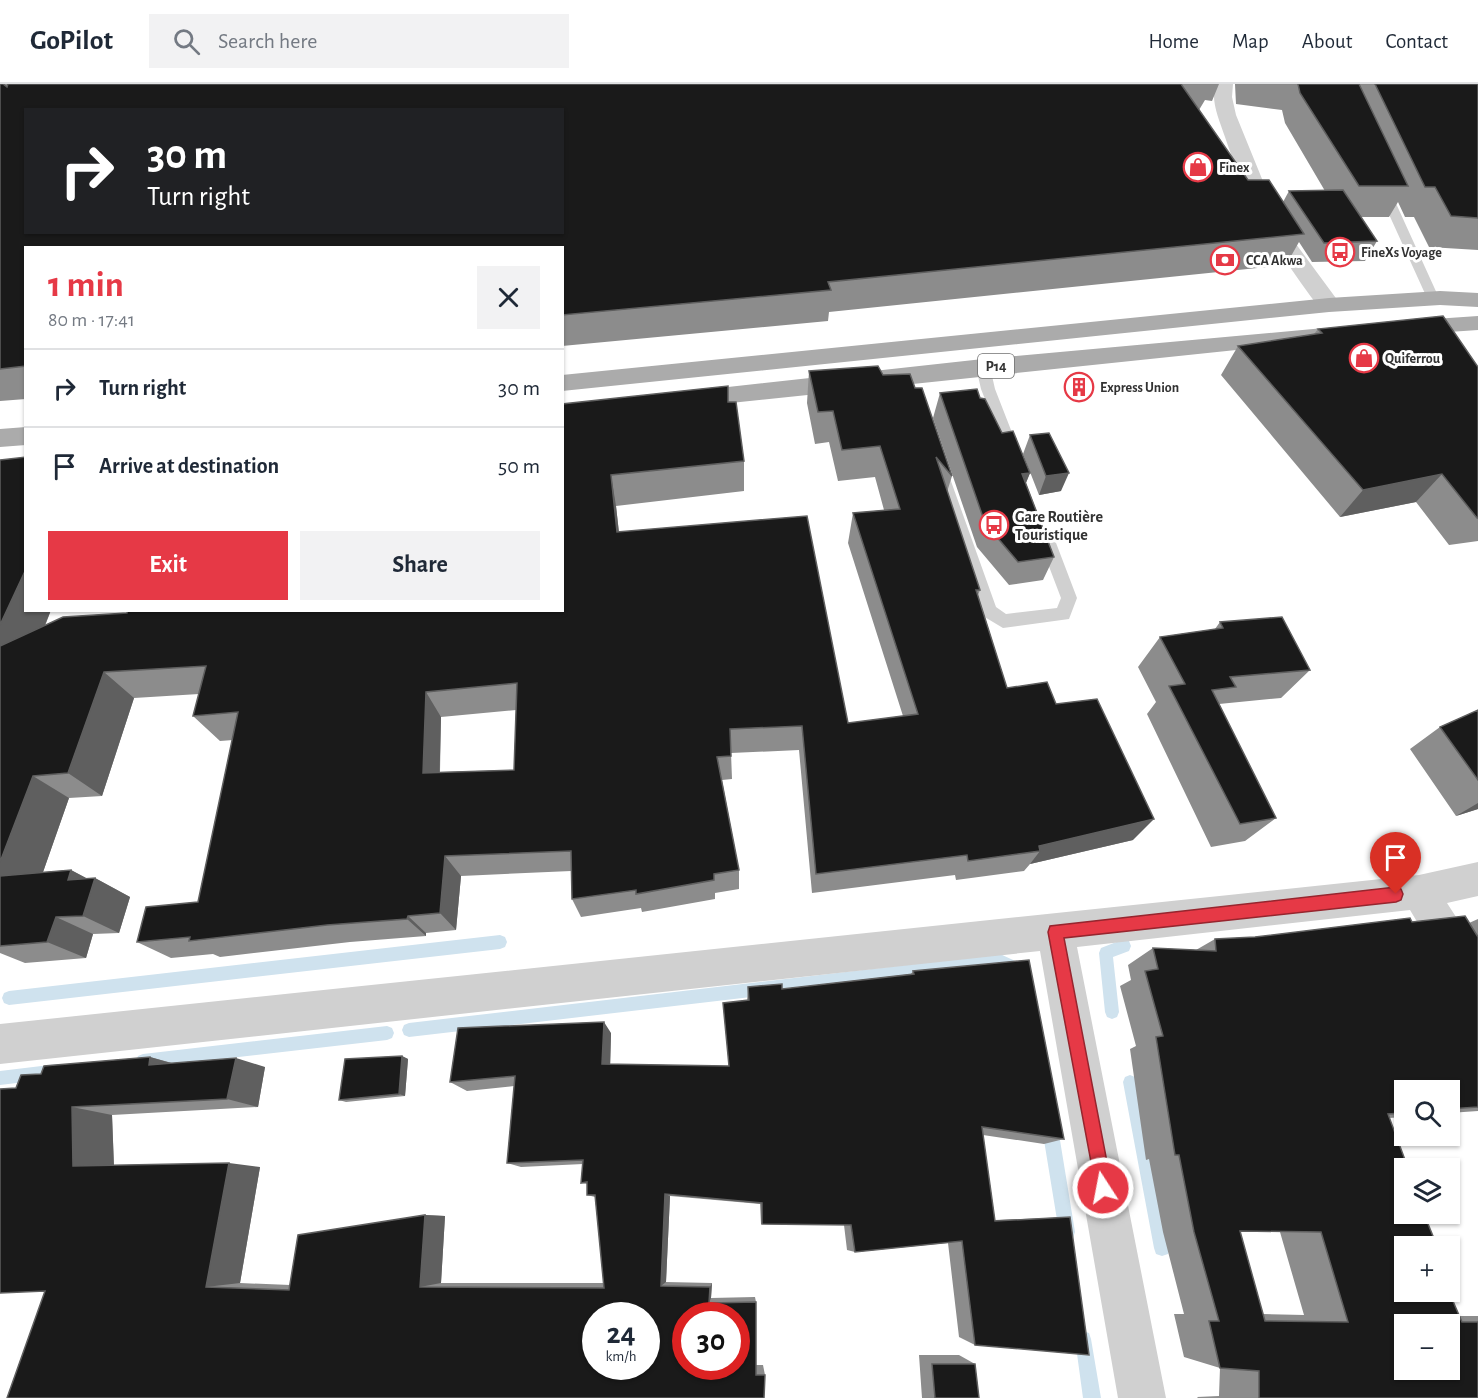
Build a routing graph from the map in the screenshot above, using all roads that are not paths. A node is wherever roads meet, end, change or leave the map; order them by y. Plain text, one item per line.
1 (1224, 84) edge
2 (1380, 181) edge
3 (1478, 292) edge
4 (1436, 298) junction
5 (1478, 300) edge
6 (1329, 305) junction
7 (1478, 323) edge
8 (1430, 325) junction
9 (1383, 330) edge
10 (1478, 332) edge
11 (1347, 333) edge
12 (983, 368) junction
13 (564, 383) edge
14 (656, 403) edge
15 (24, 436) edge
16 (0, 438) edge
17 (935, 456) edge
18 (1020, 471) edge
19 (1041, 524) edge
20 (1478, 879) edge
21 (1419, 892) junction
22 (1055, 932) junction
23 (1478, 986) edge
24 (0, 1044) edge
25 (1142, 1398) edge

1 - 6 street
2 - 4 lane
3 - 4 main road
4 - 5 main road, P14
4 - 6 main road, P14
6 - 13 main road, P14
7 - 8 main road
8 - 9 main road
8 - 10 main road
11 - 12 main road, P14
12 - 14 main road, P14
12 - 18 lane
15 - 16 main road
17 - 19 lane
20 - 21 street
21 - 22 street
21 - 23 street
22 - 24 street
22 - 25 street

